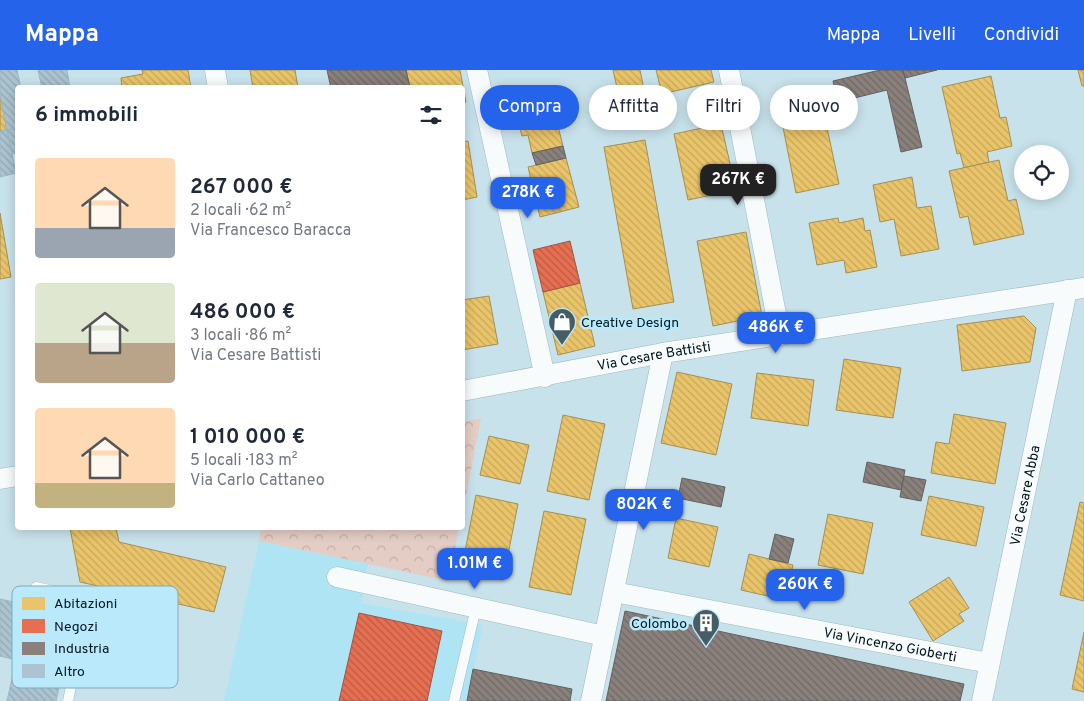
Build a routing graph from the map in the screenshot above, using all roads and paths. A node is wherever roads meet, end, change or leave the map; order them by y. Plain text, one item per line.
1 (215, 70) edge
2 (477, 70) edge
3 (730, 70) edge
4 (218, 85) edge
5 (1076, 289) edge
6 (780, 335) junction
7 (663, 353) junction
8 (545, 376) junction
9 (465, 390) edge
10 (15, 476) edge
11 (0, 479) edge
12 (337, 577) dead end
13 (614, 592) junction
14 (476, 608) junction
15 (604, 636) junction
16 (989, 664) junction
17 (71, 688) edge
18 (68, 701) edge
19 (454, 701) edge
20 (591, 701) edge
21 (982, 701) edge

1 - 4 street
2 - 8 street
3 - 6 street
5 - 6 street, Via Cesare Battisti
5 - 16 street, Via Cesare Abba
6 - 7 street, Via Cesare Battisti
7 - 8 street, Via Cesare Battisti
7 - 13 street
8 - 9 street, Via Cesare Battisti
10 - 11 street
12 - 14 street
13 - 15 street
13 - 16 street, Via Vincenzo Gioberti
14 - 15 street
14 - 19 lane
15 - 20 street
16 - 21 street, Via Cesare Abba
17 - 18 lane

